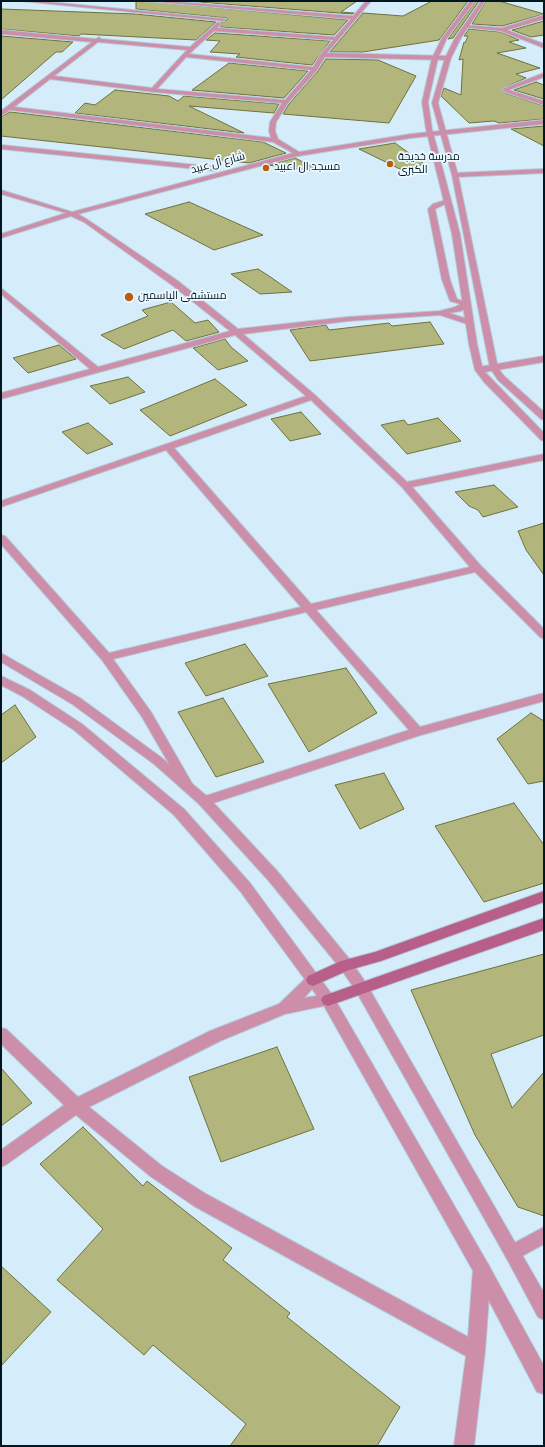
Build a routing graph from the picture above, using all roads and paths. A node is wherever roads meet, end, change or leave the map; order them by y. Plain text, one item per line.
1 (23, 1) edge
2 (100, 1) edge
3 (149, 1) edge
4 (369, 1) edge
5 (473, 1) edge
6 (483, 1) edge
7 (84, 7) junction
8 (237, 8) junction
9 (544, 17) edge
10 (354, 18) junction
11 (224, 19) junction
12 (466, 27) junction
13 (212, 29) junction
14 (502, 30) junction
15 (1, 32) edge
16 (99, 39) junction
17 (337, 39) junction
18 (544, 46) edge
19 (191, 49) junction
20 (185, 55) junction
21 (323, 55) junction
22 (435, 58) junction
23 (448, 58) junction
24 (315, 69) junction
25 (48, 77) junction
26 (542, 77) edge
27 (153, 90) junction
28 (286, 102) junction
29 (544, 104) edge
30 (9, 108) junction
31 (1, 114) edge
32 (544, 122) edge
33 (430, 131) junction
34 (443, 131) junction
35 (275, 140) junction
36 (1, 147) edge
37 (290, 149) junction
38 (298, 154) junction
39 (216, 169) junction
40 (544, 171) edge
41 (455, 175) junction
42 (1, 186) edge
43 (1, 192) edge
44 (448, 201) junction
45 (64, 210) junction
46 (73, 211) junction
47 (84, 216) junction
48 (1, 228) edge
49 (1, 236) edge
50 (1, 290) edge
51 (467, 304) junction
52 (440, 313) junction
53 (470, 323) junction
54 (236, 332) junction
55 (544, 360) edge
56 (494, 368) junction
57 (96, 370) junction
58 (479, 370) junction
59 (1, 396) edge
60 (312, 397) junction
61 (544, 417) edge
62 (544, 438) edge
63 (167, 446) junction
64 (544, 457) edge
65 (405, 485) junction
66 (1, 504) edge
67 (1, 538) edge
68 (477, 568) junction
69 (309, 609) junction
70 (544, 635) edge
71 (1, 657) edge
72 (106, 657) junction
73 (1, 680) edge
74 (544, 697) edge
75 (417, 732) junction
76 (187, 785) junction
77 (204, 801) junction
78 (544, 896) edge
79 (544, 924) edge
80 (346, 965) junction
81 (313, 980) junction
82 (361, 987) junction
83 (328, 1000) junction
84 (284, 1008) junction
85 (1, 1034) edge
86 (76, 1106) junction
87 (1, 1159) edge
88 (544, 1236) edge
89 (513, 1253) junction
90 (482, 1270) junction
91 (544, 1311) edge
92 (476, 1351) junction
93 (544, 1385) edge
94 (464, 1446) edge

1 - 7 street
2 - 7 street
3 - 8 street
4 - 10 street
5 - 22 street
6 - 12 street
7 - 11 street
8 - 10 street
8 - 11 street
9 - 14 street
10 - 17 street
11 - 13 street
12 - 14 street
12 - 23 street
13 - 17 street
13 - 19 street
14 - 18 street
15 - 16 street
16 - 19 street
16 - 25 street
17 - 21 street
19 - 20 street
20 - 24 street
20 - 27 street
21 - 22 street
21 - 24 street
22 - 23 street
22 - 33 street
23 - 34 street
24 - 28 street
25 - 27 street
25 - 30 street
26 - 29 street
27 - 28 street
28 - 35 street
30 - 31 street
30 - 35 street
32 - 34 street, شارع آل عبيد
33 - 34 street, شارع آل عبيد
33 - 37 street, شارع آل عبيد
33 - 38 street, شارع آل عبيد
33 - 44 street
34 - 41 street
35 - 37 street
36 - 39 street
37 - 38 street
37 - 39 street, شارع آل عبيد
38 - 47 street, شارع آل عبيد
39 - 46 street, شارع آل عبيد
40 - 41 street
41 - 56 street
42 - 46 street
43 - 45 street
44 - 51 street
44 - 51 street
45 - 46 street
45 - 48 street
46 - 47 street
46 - 49 street, شارع آل عبيد
47 - 54 street
50 - 57 street
51 - 52 street
51 - 53 street
52 - 53 street
52 - 54 street
53 - 58 street
54 - 57 street
54 - 60 street
55 - 56 street
56 - 58 street
56 - 61 street
57 - 59 street
58 - 62 street
60 - 63 street
60 - 65 street
63 - 66 street
63 - 69 street
64 - 65 street
65 - 68 street
67 - 72 street
68 - 69 street
68 - 70 street
69 - 72 street
69 - 75 street
71 - 76 street
72 - 76 street
73 - 81 street
74 - 75 street
75 - 77 street
76 - 77 street
77 - 80 street
78 - 80 main road
79 - 82 main road
80 - 81 main road
80 - 82 street
81 - 83 street
81 - 84 street
82 - 83 main road
82 - 89 street
83 - 84 street
83 - 90 street
84 - 86 street
85 - 86 street
86 - 87 street
86 - 92 street
88 - 89 street
89 - 91 street
90 - 92 street
90 - 93 street
92 - 94 street

